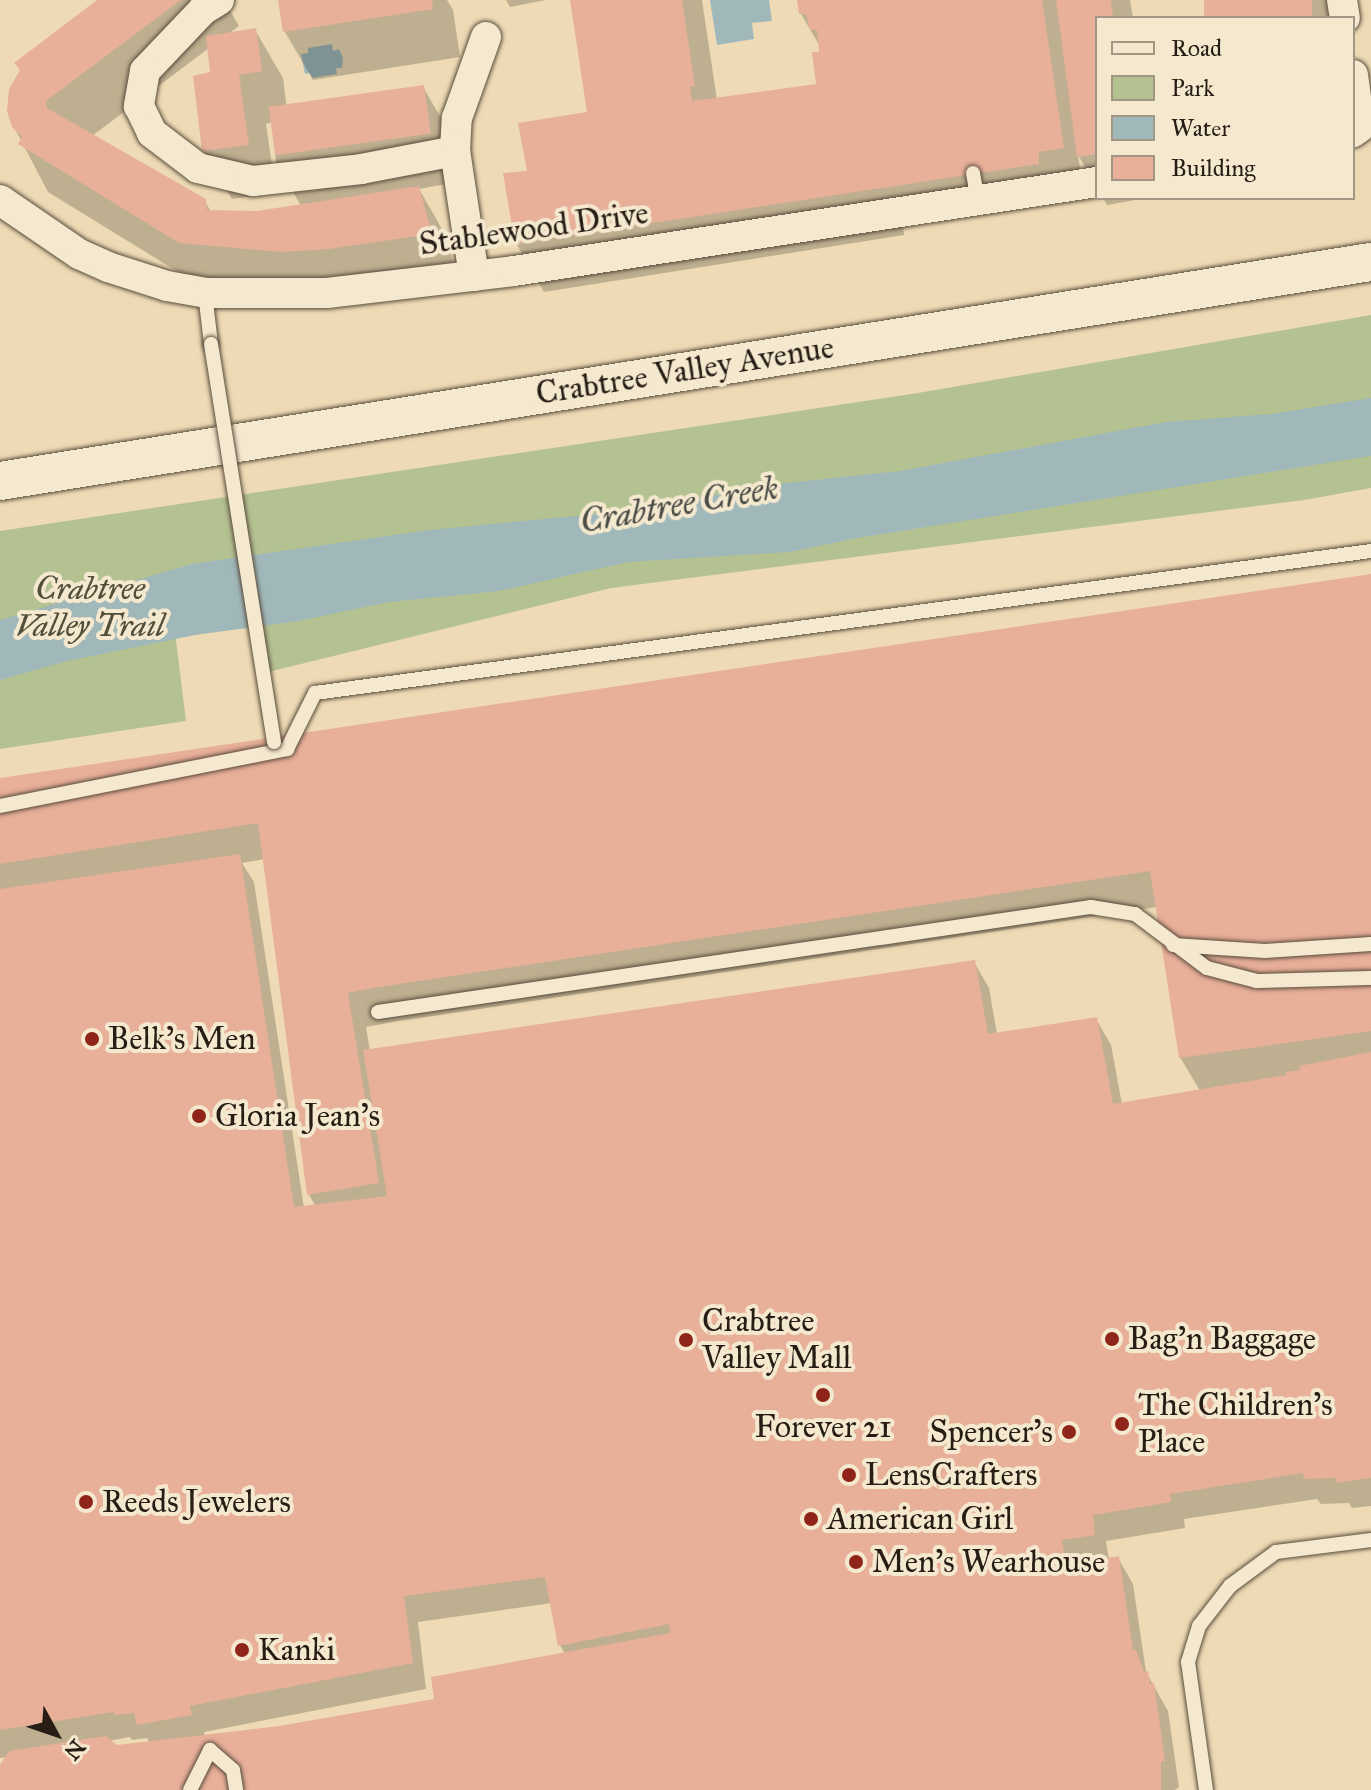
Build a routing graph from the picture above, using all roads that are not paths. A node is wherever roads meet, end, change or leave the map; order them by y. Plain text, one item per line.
1 (219, 0) edge
2 (486, 37) dead end
3 (455, 151) junction
4 (1095, 182) edge
5 (0, 200) edge
6 (1371, 262) edge
7 (474, 276) junction
8 (205, 293) junction
9 (0, 481) edge
10 (1371, 551) edge
11 (274, 742) dead end
12 (0, 806) edge
13 (1371, 944) edge
14 (1173, 945) junction
15 (1371, 978) edge
16 (378, 1012) dead end
17 (1371, 1540) edge
18 (190, 1790) edge
19 (236, 1790) edge
20 (1206, 1790) edge

1 - 3 street
2 - 3 street
3 - 7 street
4 - 7 street, Stablewood Drive
5 - 8 street, Stablewood Drive
6 - 9 street, Crabtree Valley Avenue
7 - 8 street, Stablewood Drive
8 - 11 lane, bridge
10 - 12 lane
13 - 14 lane
14 - 15 lane
14 - 16 lane
17 - 20 lane
18 - 19 lane

